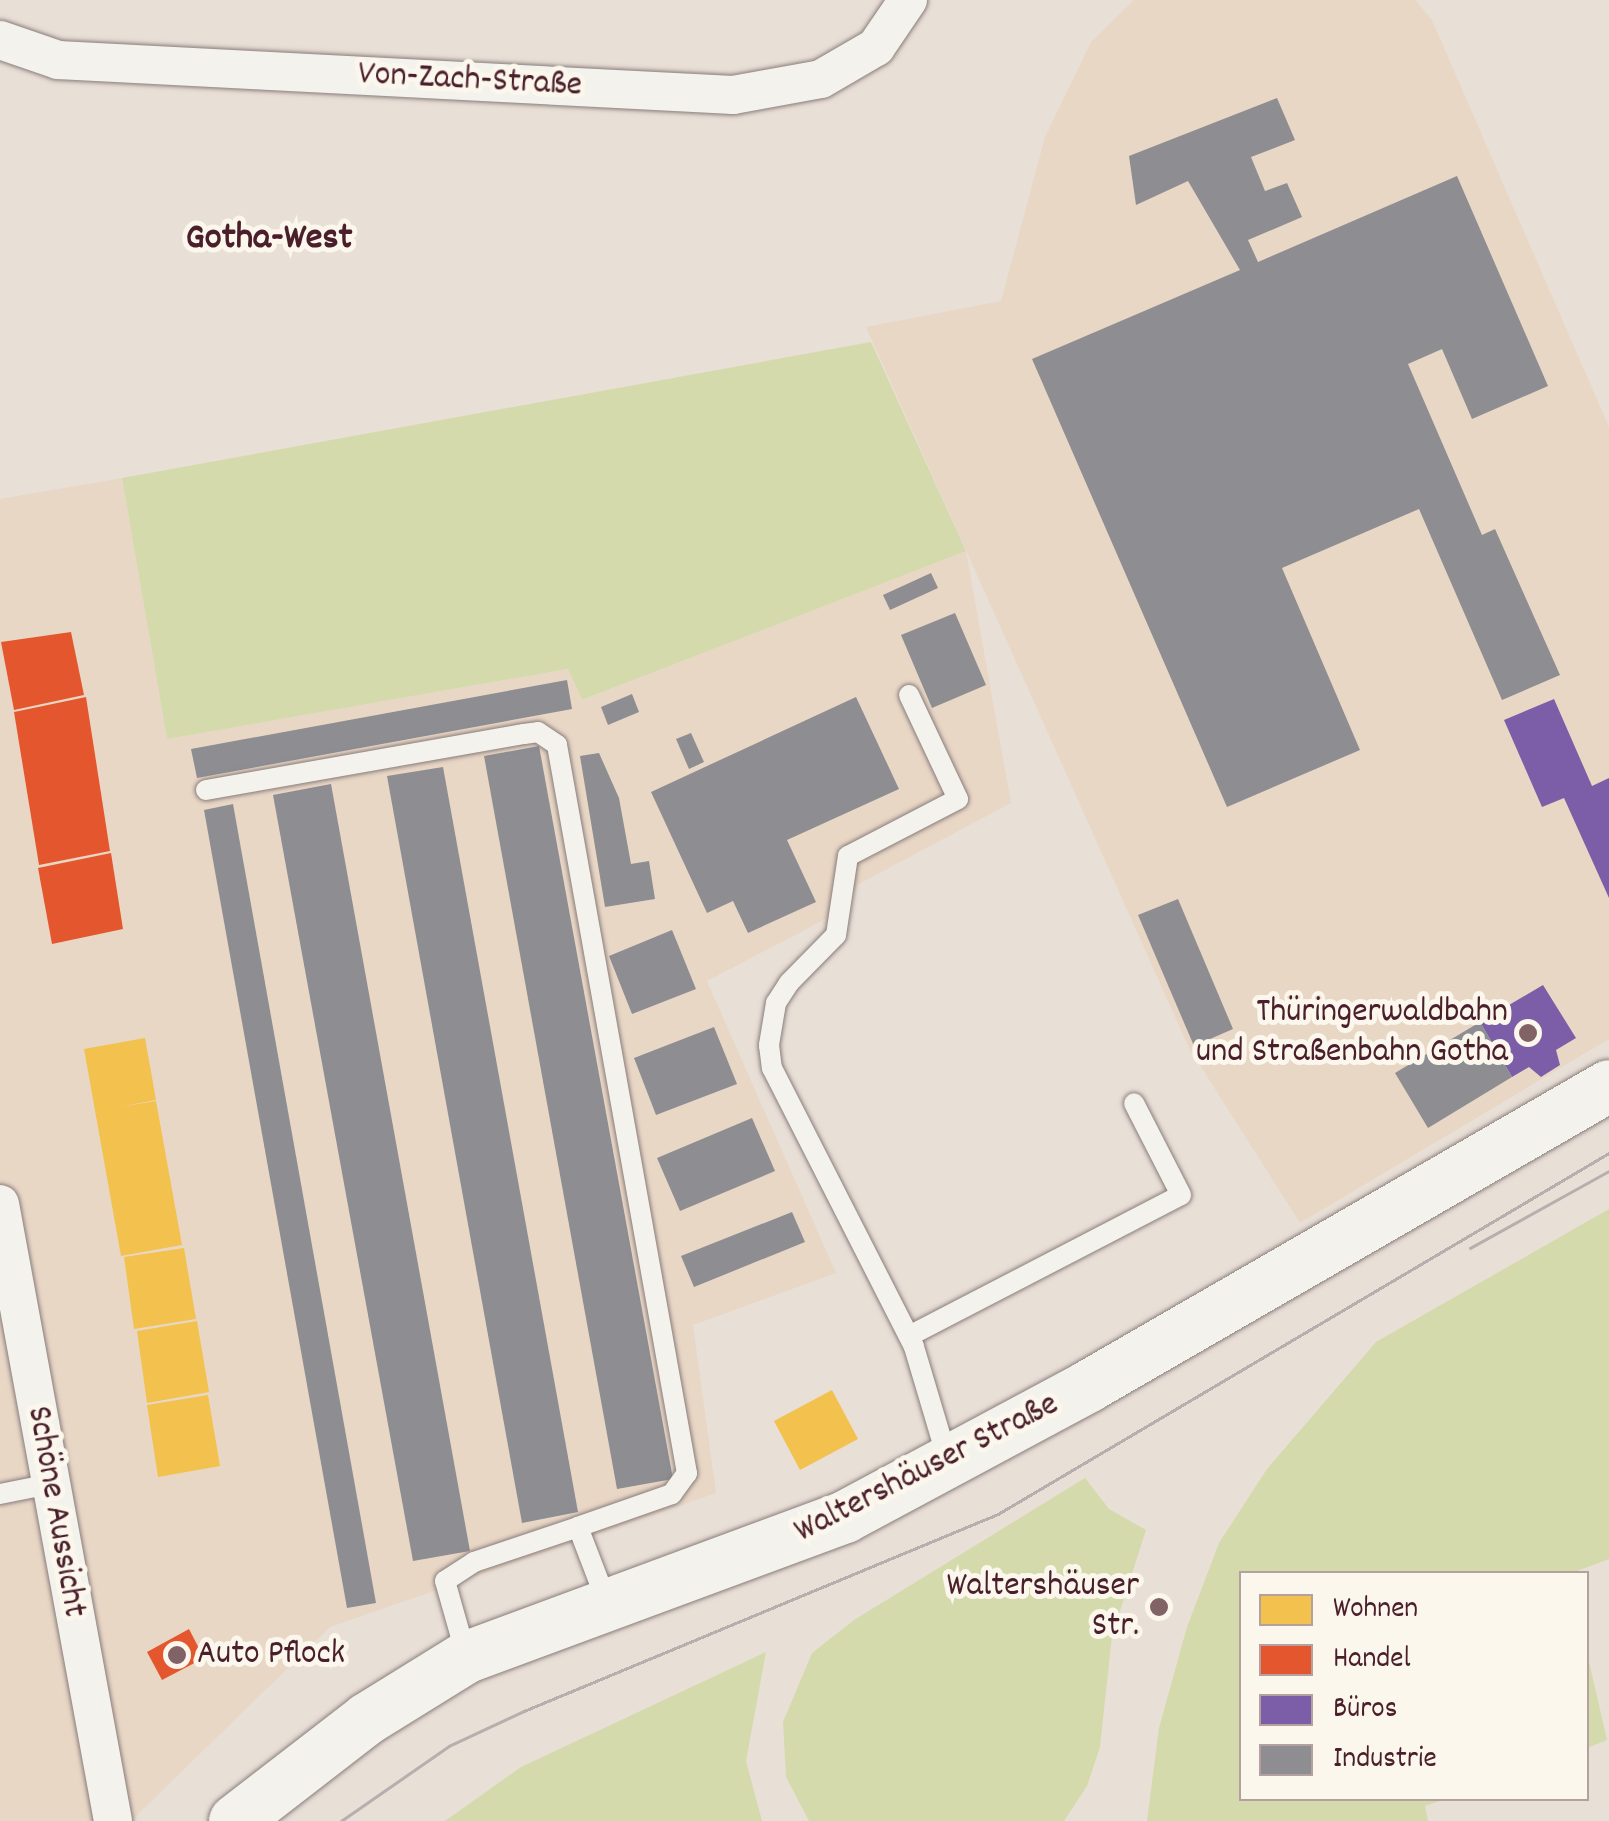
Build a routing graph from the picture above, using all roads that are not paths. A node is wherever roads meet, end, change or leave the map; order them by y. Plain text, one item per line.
1 (908, 0) edge
2 (0, 40) edge
3 (909, 696) dead end
4 (206, 790) dead end
5 (1609, 1086) edge
6 (1134, 1103) dead end
7 (0, 1204) edge
8 (909, 1336) junction
9 (948, 1463) junction
10 (50, 1484) junction
11 (0, 1494) edge
12 (578, 1527) junction
13 (608, 1606) junction
14 (467, 1657) junction
15 (113, 1821) edge
16 (236, 1821) edge

1 - 2 street, Von-Zach-Straße
3 - 8 lane
4 - 12 lane
5 - 9 main road, Waltershäuser Straße
6 - 8 lane
7 - 10 street, Schöne Aussicht
8 - 9 lane
9 - 13 main road, Waltershäuser Straße
10 - 11 lane
10 - 15 street, Schöne Aussicht
12 - 13 lane
12 - 14 lane
13 - 14 main road, Waltershäuser Straße
14 - 16 main road, Waltershäuser Straße

